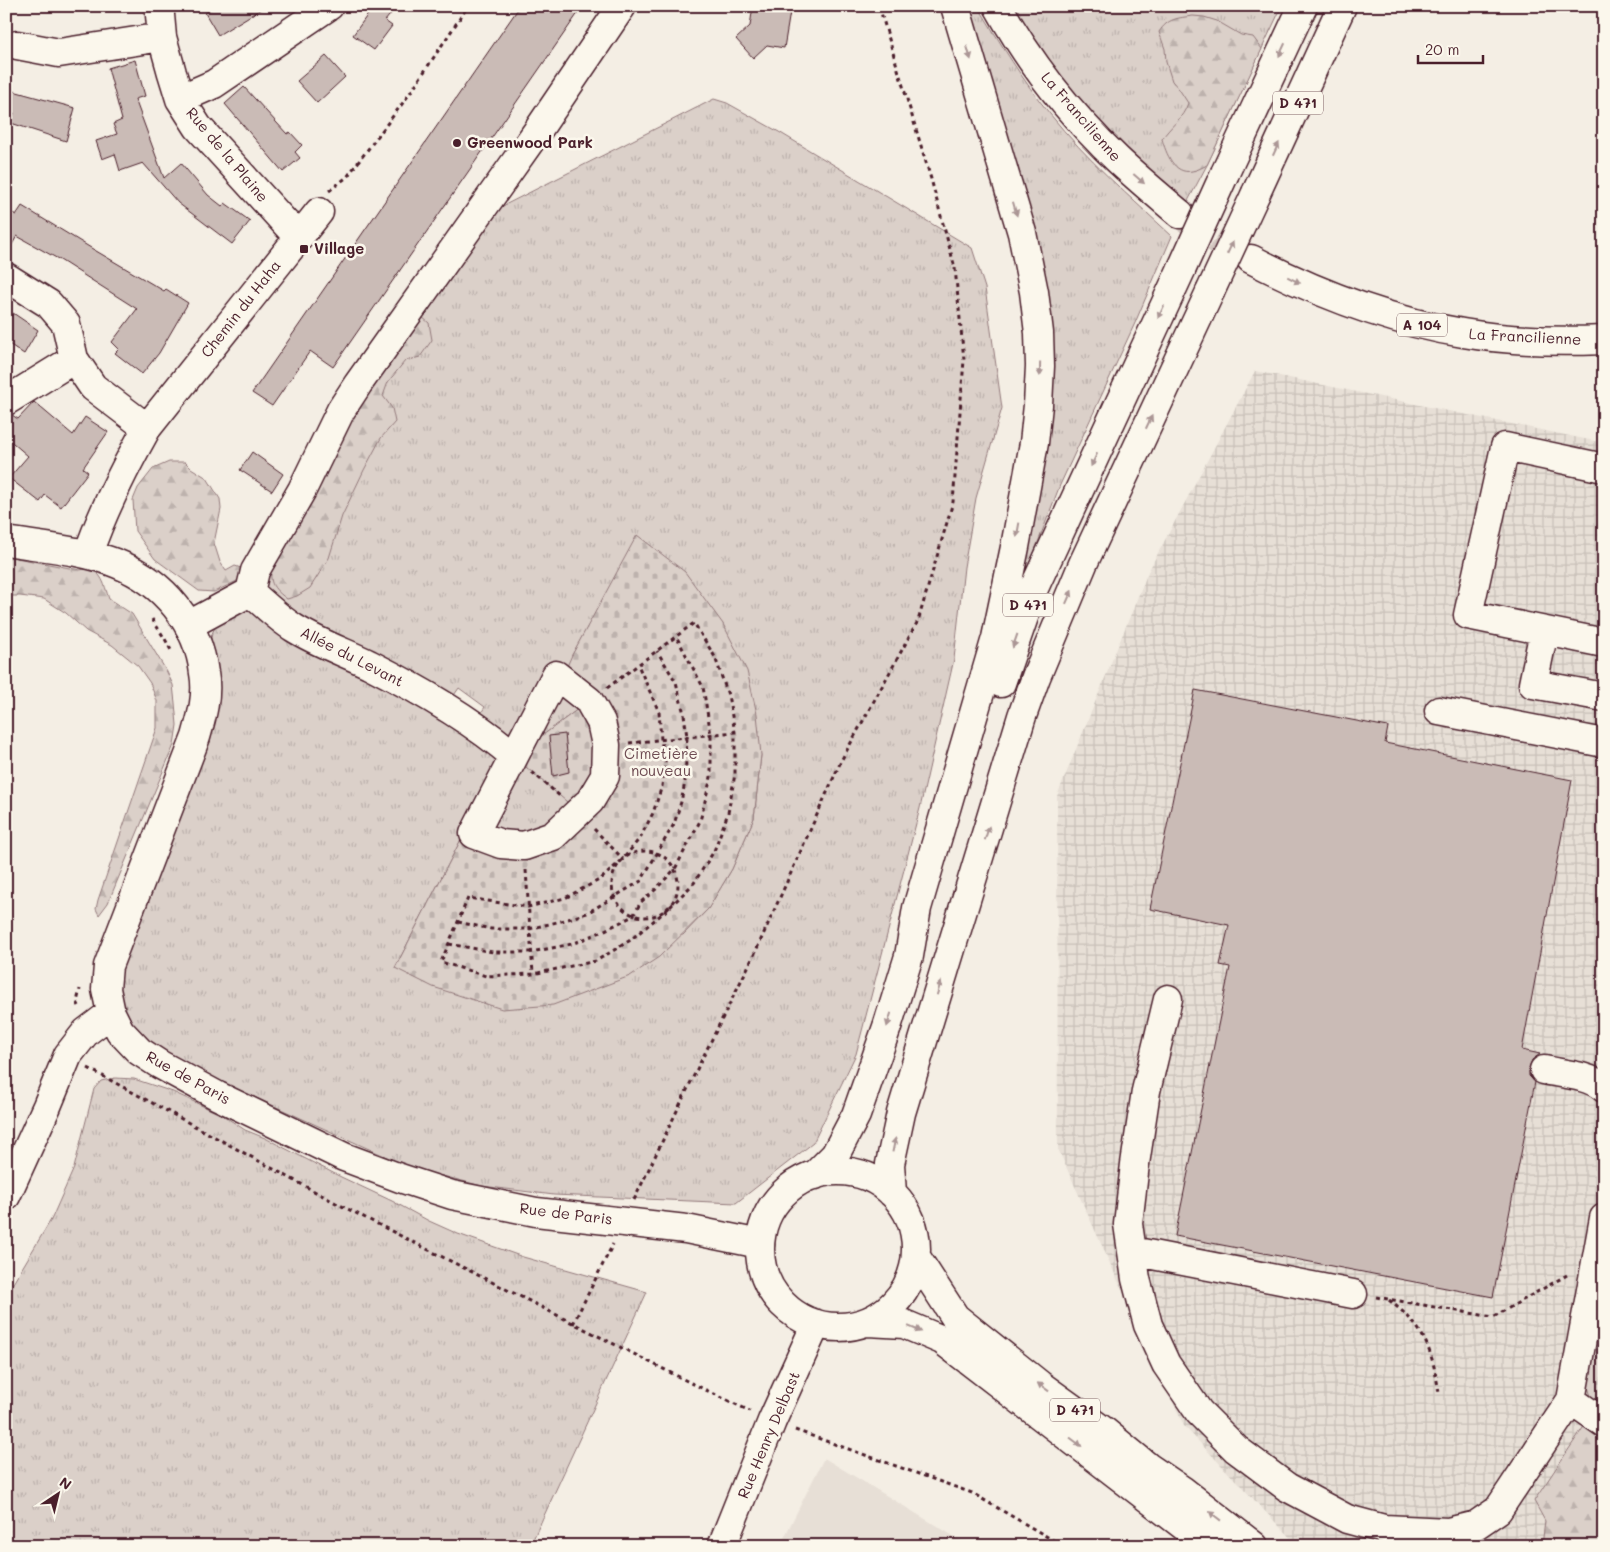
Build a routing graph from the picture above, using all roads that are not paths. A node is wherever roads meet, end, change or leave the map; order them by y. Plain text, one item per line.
1 (160, 6) edge
2 (329, 6) edge
3 (622, 6) edge
4 (955, 6) edge
5 (998, 6) edge
6 (1303, 6) edge
7 (1342, 6) edge
8 (162, 37) junction
9 (18, 45) dead end
10 (180, 99) junction
11 (319, 212) road end
12 (1180, 214) tunnel mouth
13 (298, 237) junction
14 (1251, 259) tunnel mouth
15 (6, 277) edge
16 (1604, 340) edge
17 (74, 359) junction
18 (6, 401) edge
19 (147, 428) junction
20 (1604, 468) edge
21 (6, 541) edge
22 (88, 554) junction
23 (250, 592) junction
24 (188, 625) junction
25 (1544, 631) junction
26 (1604, 643) edge
27 (1604, 697) edge
28 (1439, 711) dead end
29 (1604, 742) edge
30 (514, 756) junction
31 (909, 956) junction
32 (1168, 999) dead end
33 (111, 1013) junction
34 (1544, 1070) dead end
35 (1604, 1088) edge
36 (815, 1175) junction
37 (892, 1193) junction
38 (6, 1196) edge
39 (1604, 1218) edge
40 (760, 1244) junction
41 (1132, 1251) junction
42 (916, 1256) junction
43 (1353, 1294) road end
44 (868, 1322) junction
45 (816, 1324) junction
46 (1571, 1400) junction
47 (1604, 1423) edge
48 (722, 1546) edge
49 (1210, 1546) edge
50 (1254, 1546) edge

1 - 8 main road, Rue de la Plaine
2 - 10 main road
3 - 23 main road
4 -> 31 main road
5 -> 12 main road, La Francilienne
6 -> 31 main road, D 471, bridge
37 -> 7 main road, D 471, bridge
8 - 9 main road
8 - 10 main road, Rue de la Plaine
10 - 13 main road, Rue de la Plaine
11 - 13 main road, Chemin du Haha
13 - 19 main road, Chemin du Haha
14 -> 16 main road, La Francilienne / A 104
15 - 17 main road
17 - 18 main road
17 - 19 main road
19 - 22 main road, Chemin du Haha
20 - 25 main road
21 - 22 main road, Rue de Paris
22 - 24 main road, Rue de Paris
23 - 24 main road
23 - 30 main road, Allée du Levant
24 - 33 main road, Rue de Paris
25 - 26 main road
25 - 27 main road
28 - 29 main road
30 - 30 main road
31 -> 36 main road, D 471
32 - 41 main road
33 - 38 main road
33 - 40 main road, Rue de Paris
34 - 35 main road
36 - 37 main road
36 - 40 main road
37 - 42 main road
39 - 46 main road
40 - 45 main road
41 - 43 main road
41 - 46 main road
42 - 44 main road
50 -> 42 main road, D 471
44 - 45 main road
44 -> 49 main road, D 471
45 - 48 main road, Rue Henry Delbast
46 - 47 main road

